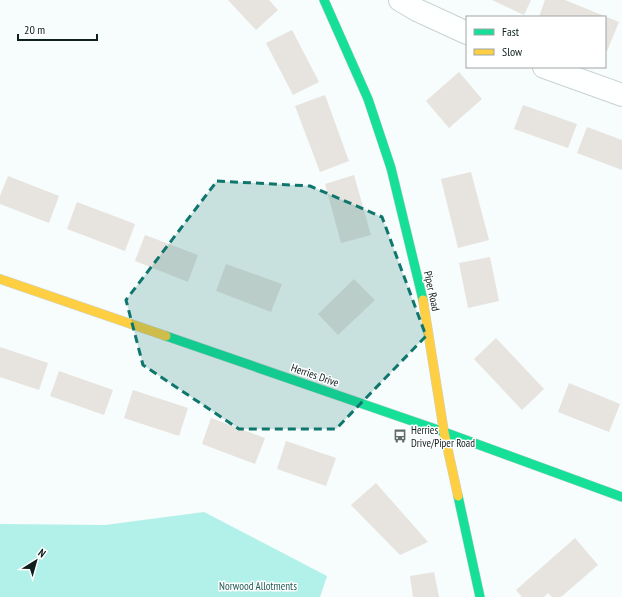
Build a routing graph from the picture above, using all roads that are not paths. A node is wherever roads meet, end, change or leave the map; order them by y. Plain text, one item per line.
1 (324, 0) edge
2 (400, 0) edge
3 (466, 33) edge
4 (547, 68) edge
5 (622, 95) edge
6 (0, 279) edge
7 (444, 432) junction
8 (622, 497) edge
9 (480, 597) edge

1 - 7 street, Piper Road
2 - 3 street
4 - 5 street
6 - 7 street, Herries Drive
7 - 8 street, Herries Drive
7 - 9 street, Piper Road

